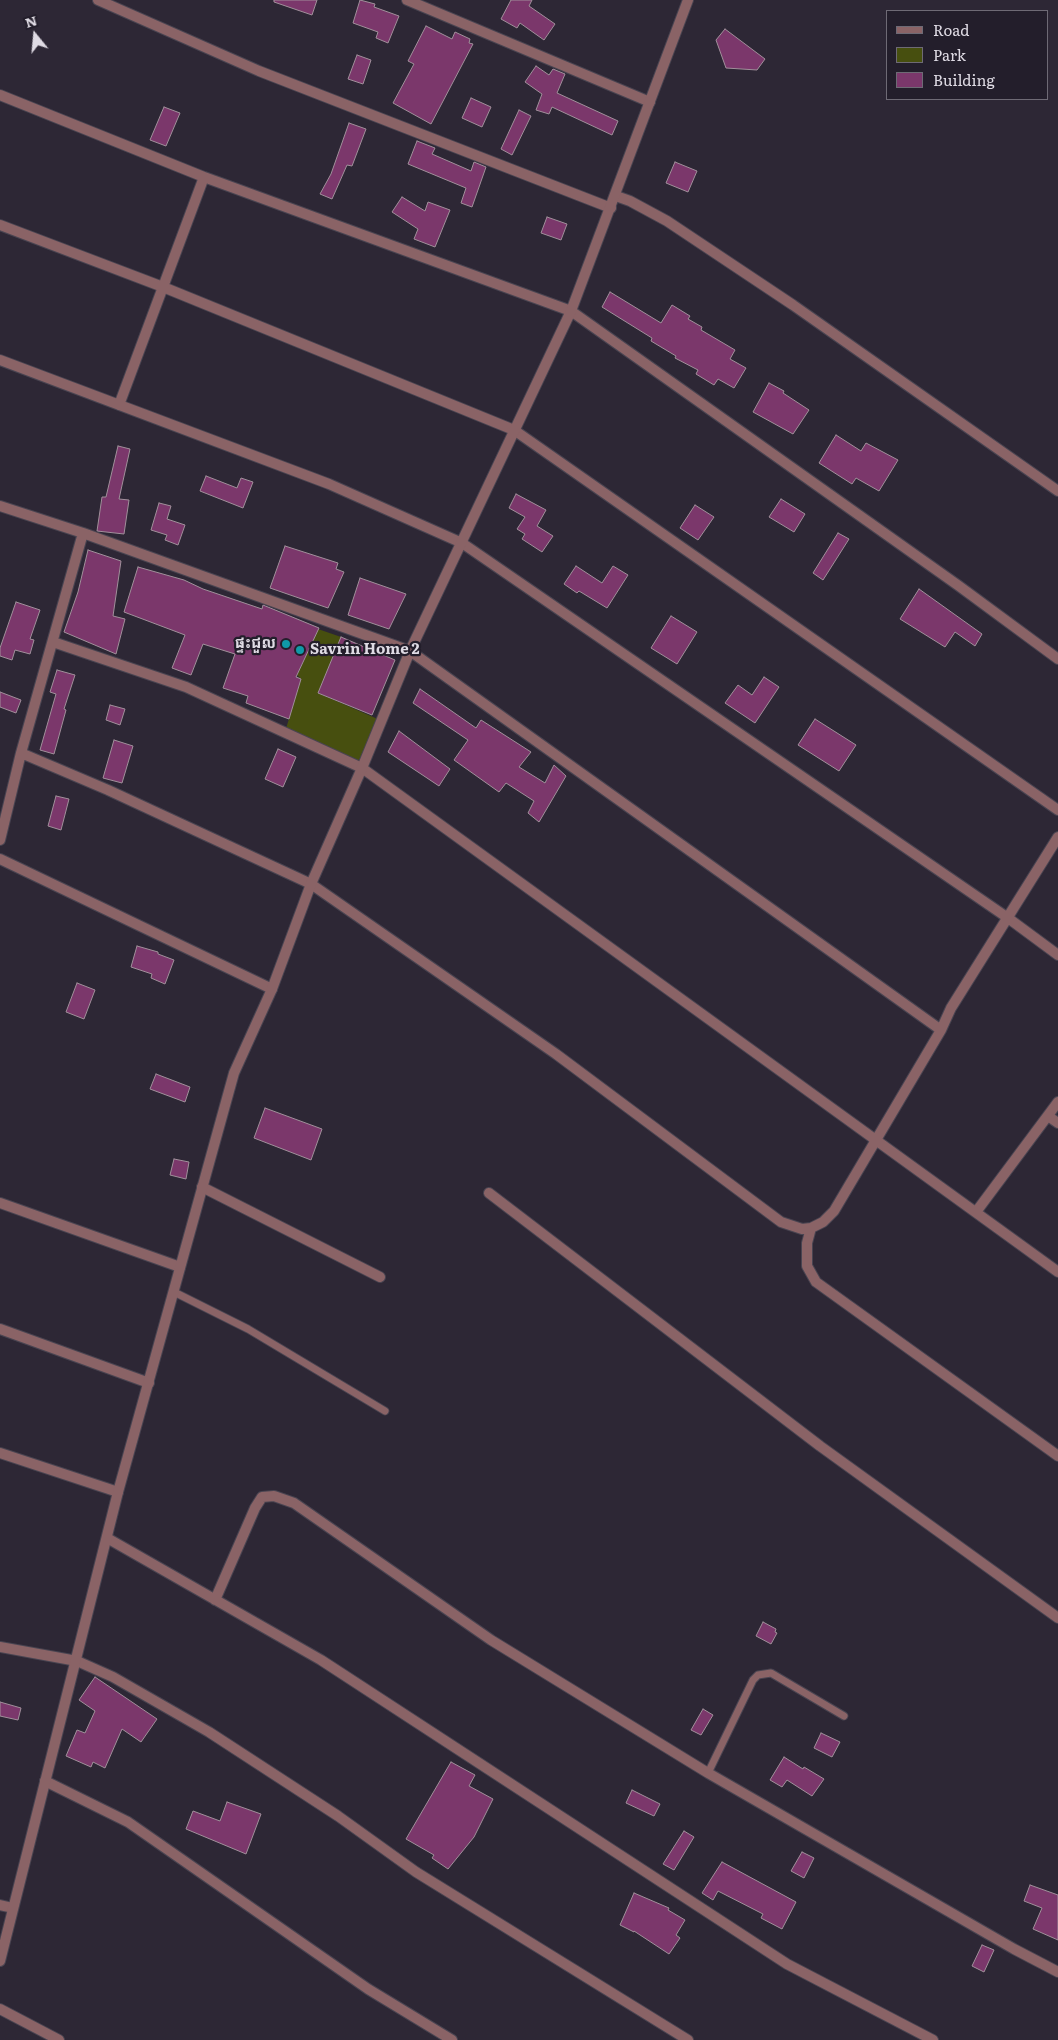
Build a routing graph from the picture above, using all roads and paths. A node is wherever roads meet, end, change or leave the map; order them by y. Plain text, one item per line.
1 (98, 0) edge
2 (407, 0) edge
3 (688, 0) edge
4 (0, 95) edge
5 (650, 102) junction
6 (204, 177) junction
7 (616, 196) junction
8 (611, 208) junction
9 (0, 225) edge
10 (164, 287) junction
11 (571, 311) junction
12 (0, 360) edge
13 (120, 405) junction
14 (514, 430) junction
15 (1058, 491) edge
16 (0, 506) edge
17 (83, 533) junction
18 (462, 544) junction
19 (54, 642) junction
20 (410, 651) junction
21 (1058, 659) edge
22 (21, 753) junction
23 (362, 768) junction
24 (1058, 810) edge
25 (1058, 837) edge
26 (0, 840) edge
27 (0, 859) edge
28 (312, 884) junction
29 (1008, 918) junction
30 (1058, 955) edge
31 (272, 989) junction
32 (940, 1030) junction
33 (1058, 1102) edge
34 (1048, 1116) junction
35 (1058, 1123) edge
36 (876, 1139) junction
37 (202, 1187) junction
38 (489, 1193) dead end
39 (0, 1203) edge
40 (976, 1212) junction
41 (811, 1228) junction
42 (180, 1267) junction
43 (1058, 1272) edge
44 (380, 1277) dead end
45 (174, 1292) junction
46 (0, 1329) edge
47 (149, 1383) junction
48 (385, 1411) dead end
49 (0, 1453) edge
50 (1058, 1456) edge
51 (118, 1492) junction
52 (107, 1538) junction
53 (215, 1600) junction
54 (1058, 1618) edge
55 (0, 1647) edge
56 (76, 1661) junction
57 (844, 1716) dead end
58 (708, 1773) junction
59 (45, 1781) junction
60 (0, 1905) edge
61 (13, 1908) junction
62 (0, 1961) edge
63 (1058, 1972) edge
64 (0, 2009) edge
65 (59, 2040) edge
66 (452, 2040) edge
67 (688, 2040) edge
68 (933, 2040) edge

1 - 8 street
2 - 5 street
3 - 5 street
4 - 6 street
5 - 7 street
6 - 10 street
6 - 11 street
7 - 8 street
7 - 15 street
8 - 11 street
9 - 10 street
10 - 13 street
10 - 14 street
11 - 14 street
11 - 21 street
12 - 13 street
13 - 18 street
14 - 18 street
14 - 24 street
16 - 17 street
17 - 19 street
17 - 20 street
18 - 20 street
18 - 29 street
19 - 22 street
19 - 23 street
20 - 23 street
20 - 32 street
22 - 26 street
22 - 28 street
23 - 28 street
23 - 36 street
25 - 29 street
27 - 31 street
28 - 31 street
28 - 41 street
29 - 30 street
29 - 32 street
31 - 37 street
32 - 36 street
33 - 34 street
34 - 35 street
34 - 40 street
36 - 40 street
36 - 41 street
37 - 42 street
37 - 44 street
38 - 54 street
39 - 42 street
40 - 43 street
41 - 50 street
42 - 45 street
45 - 47 street
45 - 48 lane
46 - 47 street
47 - 51 street
49 - 51 street
51 - 52 street
52 - 53 street
52 - 56 street
53 - 58 street
53 - 68 street
55 - 56 street
56 - 59 street
56 - 67 street
57 - 58 lane
58 - 63 street
59 - 61 street
59 - 66 street
60 - 61 street
61 - 62 street
64 - 65 street

